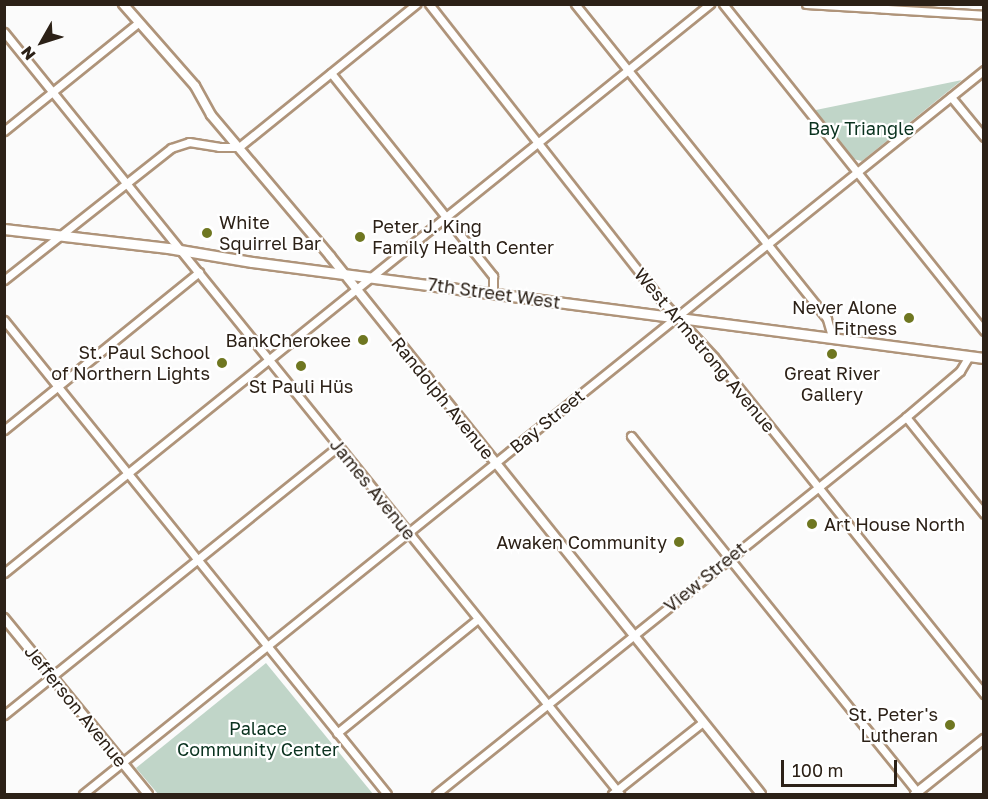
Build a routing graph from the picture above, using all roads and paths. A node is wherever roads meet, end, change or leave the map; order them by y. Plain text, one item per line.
1 (123, 4) edge
2 (416, 4) edge
3 (429, 4) edge
4 (575, 4) edge
5 (710, 4) edge
6 (723, 4) edge
7 (806, 4) edge
8 (984, 15) edge
9 (138, 23) junction
10 (4, 32) edge
11 (628, 70) junction
12 (984, 70) edge
13 (331, 73) junction
14 (53, 90) junction
15 (951, 97) junction
16 (4, 131) edge
17 (984, 137) edge
18 (538, 144) junction
19 (239, 147) junction
20 (857, 170) junction
21 (126, 182) junction
22 (447, 217) junction
23 (4, 229) edge
24 (60, 236) junction
25 (768, 243) junction
26 (183, 251) junction
27 (199, 272) junction
28 (343, 273) junction
29 (371, 276) junction
30 (4, 280) edge
31 (356, 289) junction
32 (493, 293) junction
33 (678, 317) junction
34 (4, 320) edge
35 (984, 331) edge
36 (831, 337) junction
37 (969, 356) junction
38 (984, 358) edge
39 (268, 359) junction
40 (59, 386) junction
41 (906, 417) junction
42 (4, 430) edge
43 (631, 436) dead end
44 (338, 446) junction
45 (495, 463) junction
46 (128, 473) junction
47 (818, 487) junction
48 (984, 514) edge
49 (408, 533) junction
50 (729, 557) junction
51 (197, 560) junction
52 (4, 573) edge
53 (4, 618) edge
54 (478, 619) junction
55 (634, 636) junction
56 (268, 647) junction
57 (52, 677) junction
58 (984, 694) edge
59 (548, 704) junction
60 (4, 715) edge
61 (703, 722) junction
62 (337, 733) junction
63 (984, 739) edge
64 (122, 763) junction
65 (616, 793) edge
66 (918, 794) edge
67 (83, 795) edge
68 (148, 795) edge
69 (387, 795) edge
70 (436, 795) edge
71 (760, 795) edge

1 - 9 street, Randolph Avenue
2 - 13 street
3 - 18 street, West Armstrong Avenue
4 - 11 street
5 - 11 street
6 - 20 street
7 - 8 street
9 - 14 street
9 - 19 street, Randolph Avenue
10 - 14 street, James Avenue
11 - 18 street
11 - 25 street
12 - 15 street, Bay Street
13 - 19 street
13 - 22 street
14 - 16 street
14 - 21 street, James Avenue
15 - 17 street
15 - 20 street, Bay Street
18 - 22 street
18 - 33 street, West Armstrong Avenue
19 - 21 street
19 - 28 street, Randolph Avenue
20 - 25 street, Bay Street
20 - 35 street
21 - 24 street
21 - 26 street, James Avenue
22 - 29 street
22 - 32 street
23 - 24 main road, 7th Street West
24 - 26 main road, 7th Street West
24 - 30 street
25 - 33 street, Bay Street
25 - 36 street
26 - 27 street, James Avenue
26 - 28 main road, 7th Street West
27 - 39 street, James Avenue
27 - 40 street
28 - 29 main road, 7th Street West
28 - 31 street, Randolph Avenue
29 - 31 street
29 - 32 main road, 7th Street West
31 - 39 street
31 - 45 street, Randolph Avenue
32 - 33 main road, 7th Street West
33 - 36 main road, 7th Street West
33 - 45 street, Bay Street
33 - 47 street, West Armstrong Avenue
34 - 40 street
36 - 37 main road, 7th Street West
37 - 38 main road, 7th Street West
37 - 41 street, View Street
39 - 44 street, James Avenue
39 - 46 street
40 - 42 street
40 - 46 street
41 - 47 street, View Street
41 - 48 street
43 - 50 street
44 - 49 street, James Avenue
44 - 51 street
45 - 49 street, Bay Street
45 - 55 street, Randolph Avenue
46 - 51 street
46 - 52 street
47 - 50 street, View Street
47 - 58 street, West Armstrong Avenue
49 - 54 street, James Avenue
49 - 56 street, Bay Street
50 - 55 street, View Street
50 - 66 street
51 - 56 street
51 - 57 street
53 - 57 street, Jefferson Avenue
54 - 59 street, James Avenue
54 - 62 street
55 - 59 street, View Street
55 - 61 street, Randolph Avenue
56 - 62 street
56 - 64 street, Bay Street
57 - 60 street
57 - 64 street, Jefferson Avenue
59 - 65 street, James Avenue
59 - 70 street, View Street
61 - 65 street
61 - 71 street, Randolph Avenue
62 - 69 street
63 - 66 street
64 - 67 street, Bay Street
64 - 68 street, Jefferson Avenue

